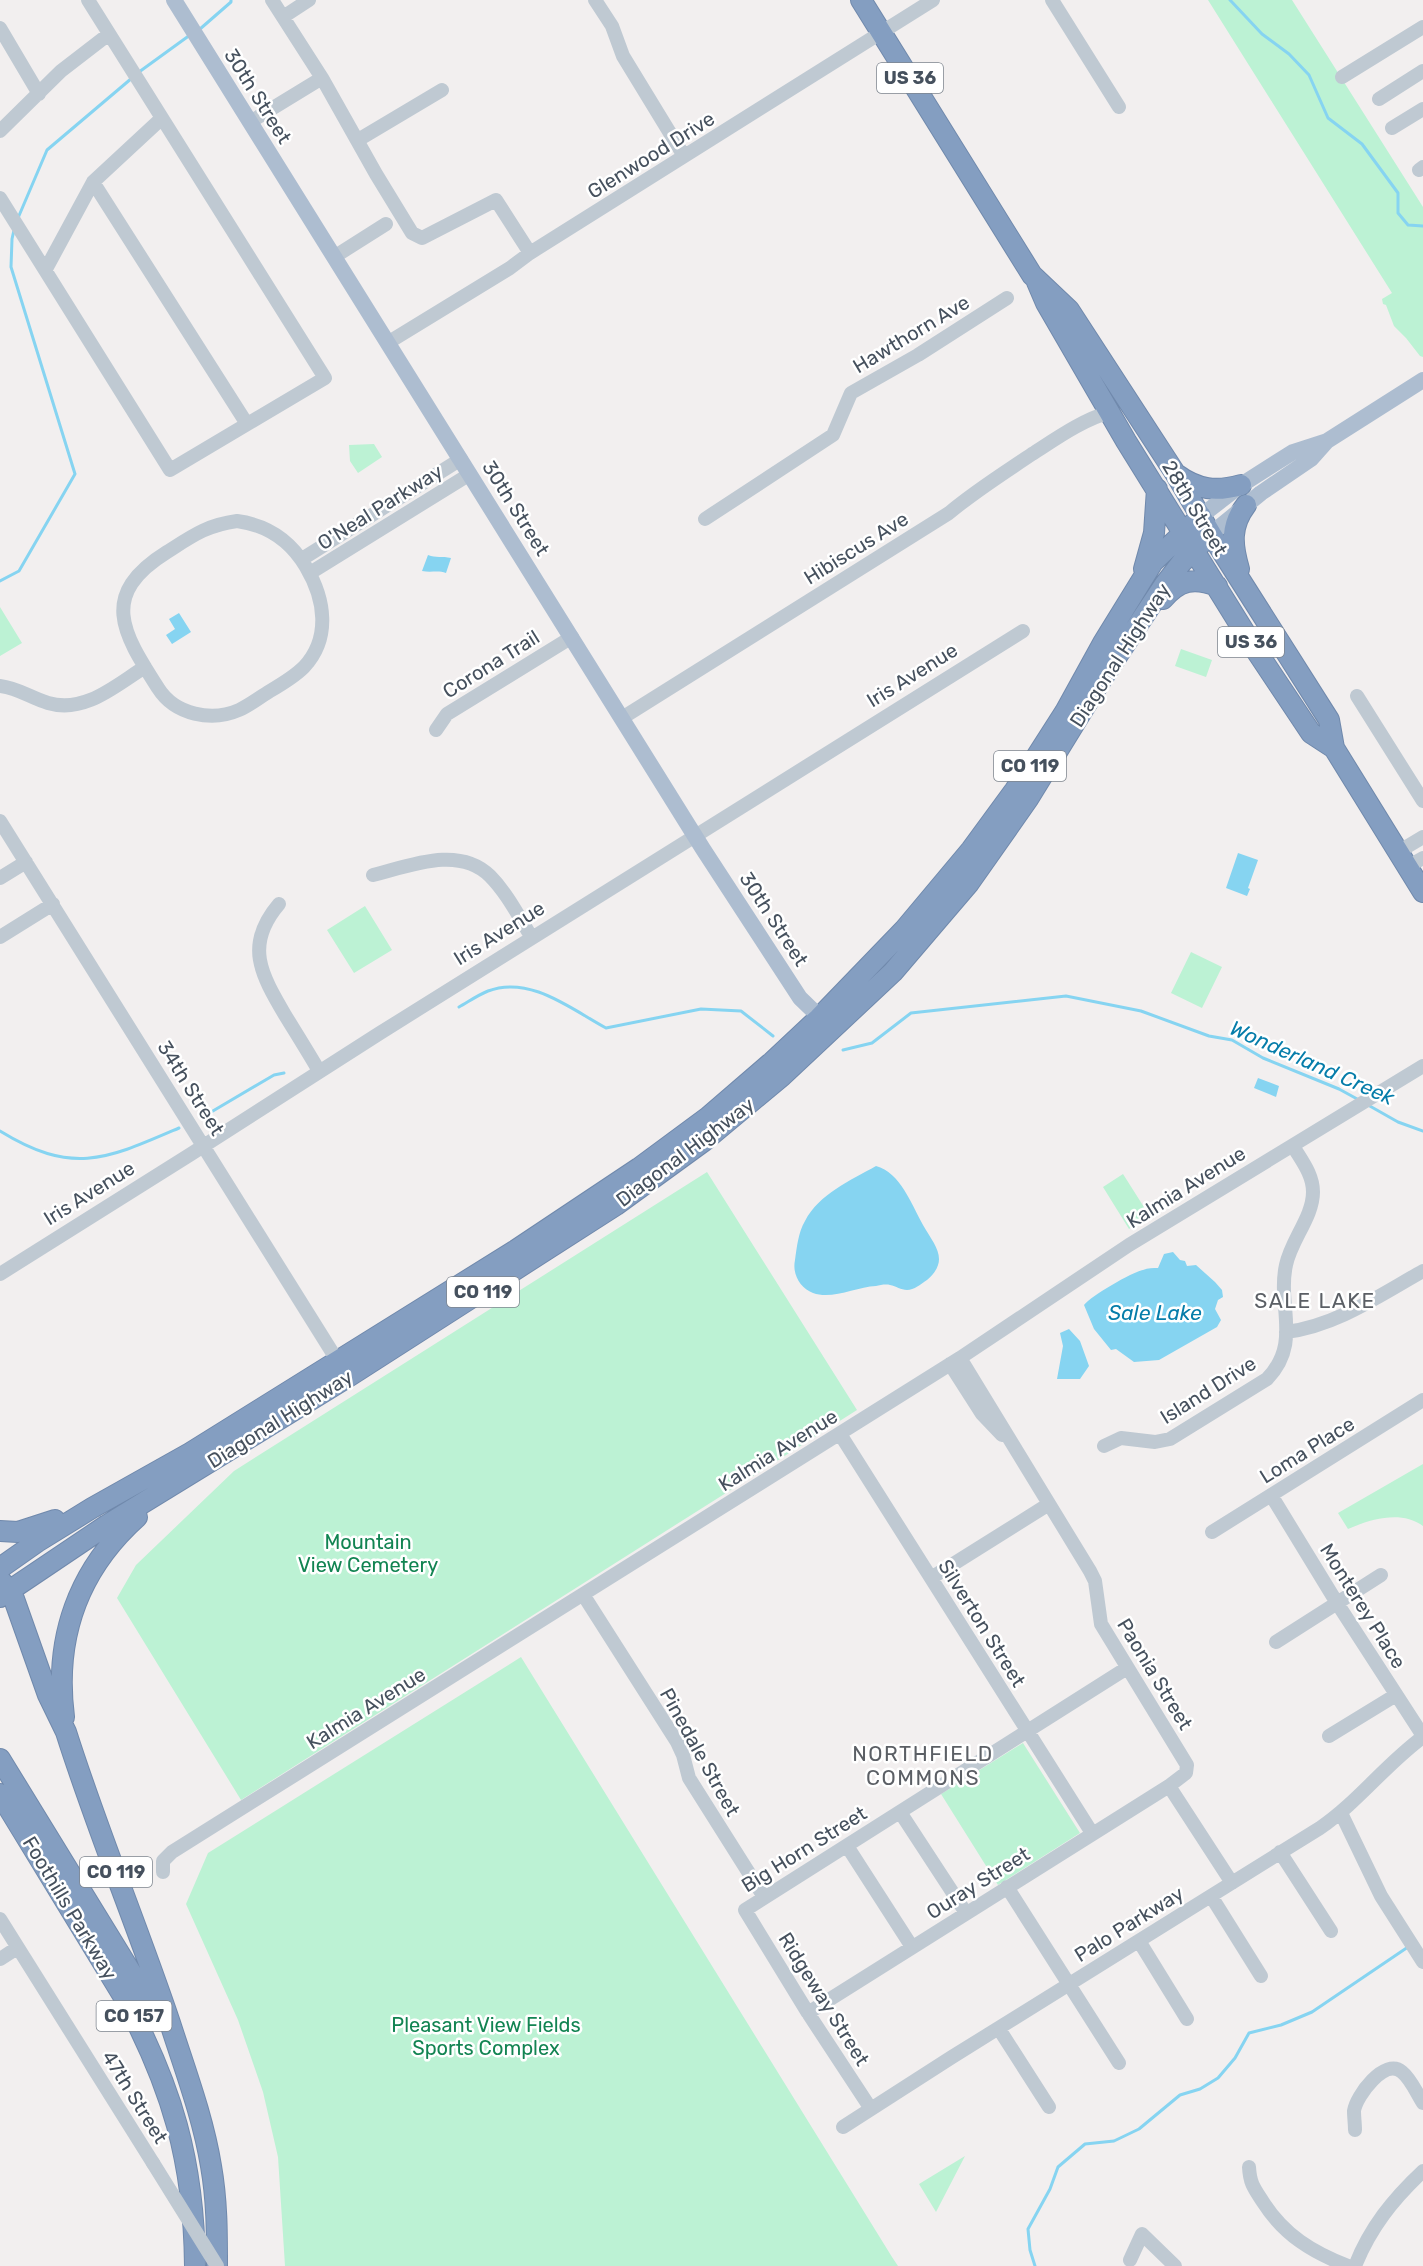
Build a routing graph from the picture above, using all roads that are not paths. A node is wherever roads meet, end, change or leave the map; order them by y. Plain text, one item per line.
1 (87, 0) edge
2 (174, 0) edge
3 (272, 0) edge
4 (309, 0) edge
5 (595, 0) edge
6 (861, 0) edge
7 (933, 0) edge
8 (1052, 0) edge
9 (283, 17) junction
10 (1423, 27) edge
11 (0, 28) edge
12 (882, 33) junction
13 (109, 34) junction
14 (1423, 71) edge
15 (1342, 77) dead end
16 (322, 78) junction
17 (442, 90) dead end
18 (39, 94) junction
19 (1379, 99) dead end
20 (1119, 107) dead end
21 (1423, 109) edge
22 (162, 118) junction
23 (250, 122) junction
24 (1392, 128) dead end
25 (0, 132) edge
26 (358, 140) junction
27 (684, 156) junction
28 (93, 182) junction
29 (0, 198) edge
30 (386, 224) dead end
31 (530, 253) junction
32 (334, 256) junction
33 (46, 269) junction
34 (1036, 280) junction
35 (1007, 298) dead end
36 (388, 342) junction
37 (1423, 380) edge
38 (1110, 412) junction
39 (247, 424) junction
40 (1327, 441) junction
41 (461, 459) junction
42 (1174, 473) junction
43 (470, 474) junction
44 (1241, 485) junction
45 (1157, 489) junction
46 (1246, 505) junction
47 (1201, 516) junction
48 (705, 519) dead end
49 (1184, 531) junction
50 (1211, 534) junction
51 (1194, 550) junction
52 (302, 559) junction
53 (310, 573) junction
54 (1140, 583) junction
55 (1217, 586) junction
56 (1245, 589) junction
57 (1023, 631) dead end
58 (572, 637) junction
59 (1124, 648) junction
60 (145, 667) junction
61 (4, 686) edge
62 (1357, 696) dead end
63 (622, 718) junction
64 (436, 730) dead end
65 (1334, 748) junction
66 (1423, 801) edge
67 (0, 821) edge
68 (695, 835) junction
69 (1423, 837) edge
70 (1409, 859) edge
71 (26, 862) junction
72 (373, 875) dead end
73 (0, 878) edge
74 (1423, 892) edge
75 (53, 904) junction
76 (279, 904) dead end
77 (0, 937) edge
78 (532, 938) junction
79 (826, 1024) junction
80 (1423, 1066) edge
81 (319, 1071) junction
82 (204, 1146) junction
83 (1293, 1146) junction
84 (1423, 1271) edge
85 (0, 1274) edge
86 (1286, 1332) junction
87 (955, 1361) junction
88 (343, 1369) junction
89 (1423, 1400) edge
90 (840, 1434) junction
91 (1104, 1446) dead end
92 (183, 1457) junction
93 (168, 1489) junction
94 (1271, 1495) junction
95 (1049, 1504) junction
96 (0, 1532) edge
97 (1212, 1532) dead end
98 (0, 1568) edge
99 (1381, 1575) dead end
100 (931, 1578) junction
101 (3, 1589) edge
102 (584, 1596) junction
103 (1337, 1603) junction
104 (1276, 1642) dead end
105 (1127, 1668) junction
106 (1396, 1695) junction
107 (1027, 1731) junction
108 (66, 1732) junction
109 (1329, 1736) dead end
110 (1423, 1737) edge
111 (0, 1759) edge
112 (1169, 1786) junction
113 (0, 1794) edge
114 (900, 1812) junction
115 (1341, 1813) junction
116 (1092, 1833) junction
117 (847, 1846) junction
118 (1280, 1852) junction
119 (163, 1872) dead end
120 (1232, 1883) junction
121 (1007, 1887) junction
122 (1211, 1896) junction
123 (764, 1897) junction
124 (745, 1910) joint
125 (966, 1913) junction
126 (0, 1919) edge
127 (1331, 1931) dead end
128 (1139, 1941) junction
129 (912, 1947) junction
130 (17, 1948) junction
131 (0, 1959) edge
132 (1423, 1962) edge
133 (1262, 1976) dead end
134 (1070, 1984) junction
135 (808, 2013) junction
136 (1188, 2019) dead end
137 (999, 2029) junction
138 (1119, 2063) dead end
139 (186, 2072) junction
140 (1423, 2103) edge
141 (1049, 2107) dead end
142 (871, 2109) junction
143 (843, 2127) dead end
144 (1355, 2130) dead end
145 (1249, 2168) dead end
146 (1423, 2171) edge
147 (1130, 2260) dead end
148 (195, 2266) edge
149 (217, 2266) edge
150 (1175, 2266) edge
151 (1348, 2266) edge
152 (1355, 2266) edge

1 - 13 street
2 - 23 main road, 30th Street
3 - 9 street
4 - 9 street
5 - 27 street
6 - 12 highway, 28th Street / US 36
7 - 12 street, Glenwood Drive
8 - 20 street
9 - 16 street
10 - 15 street
11 - 18 street
12 - 27 street, Glenwood Drive
12 - 34 highway, 28th Street / US 36
13 - 18 street
13 - 22 street
14 - 19 street
16 - 23 street
16 - 26 street
17 - 26 street
18 - 25 street
21 - 24 street
22 - 28 street
22 - 39 street
23 - 32 main road, 30th Street
26 - 31 street
27 - 31 street, Glenwood Drive
28 - 33 street
28 - 39 street
29 - 33 street
30 - 32 street
31 - 36 street, Glenwood Drive
32 - 36 main road, 30th Street
33 - 39 street
34 - 38 highway, 28th Street / US 36
34 - 42 highway, 28th Street / US 36
35 - 48 street, Hawthorn Ave
36 - 41 main road, 30th Street
37 - 40 main road
38 - 45 highway, 28th Street / US 36
38 - 63 street, Hibiscus Ave
40 - 44 main road
40 - 46 main road
41 - 43 main road, 30th Street
41 - 52 street, O'Neal Parkway
42 - 44 highway
42 - 47 highway, 28th Street / US 36
43 - 53 street, O'Neal Parkway
43 - 58 main road, 30th Street
44 - 47 main road
45 - 49 highway, 28th Street / US 36
45 - 54 highway, CO 119
46 - 50 main road
46 - 56 highway
47 - 49 highway, Diagonal Highway
47 - 50 highway, 28th Street / US 36
49 - 51 highway, 28th Street / US 36
49 - 54 highway, Diagonal Highway
50 - 51 highway, Diagonal Highway / CO 119
50 - 56 highway, 28th Street / US 36
51 - 55 highway, 28th Street / US 36
51 - 59 highway, Diagonal Highway / CO 119
52 - 53 street
52 - 60 street
53 - 60 street
54 - 79 highway, Diagonal Highway / CO 119
55 - 59 highway
55 - 65 highway, 28th Street / US 36
56 - 65 highway, 28th Street / US 36
57 - 68 street, Iris Avenue
58 - 63 main road, 30th Street
58 - 64 street, Corona Trail
59 - 79 highway, Diagonal Highway / CO 119
60 - 61 street
62 - 66 street
63 - 68 main road, 30th Street
65 - 70 highway, 28th Street / US 36
67 - 71 street, 34th Street
68 - 78 street, Iris Avenue
68 - 79 main road, 30th Street
69 - 70 street
70 - 74 highway, 28th Street / US 36
71 - 73 street
71 - 75 street, 34th Street
72 - 78 street
75 - 77 street
75 - 82 street, 34th Street
76 - 81 street
78 - 81 street, Iris Avenue
79 - 88 highway, Diagonal Highway / CO 119
80 - 83 street, Kalmia Avenue
81 - 82 street, Iris Avenue
82 - 85 street, Iris Avenue
82 - 88 street, 34th Street
83 - 86 street, Island Drive
83 - 87 street, Kalmia Avenue
84 - 86 street
86 - 91 street, Island Drive
87 - 90 street, Kalmia Avenue
87 - 95 street, Paonia Street
88 - 92 highway, Diagonal Highway / CO 119
88 - 93 highway, Diagonal Highway / CO 119
89 - 94 street, Loma Place
90 - 100 street, Silverton Street
90 - 102 street, Kalmia Avenue
92 - 96 highway
92 - 98 highway, Diagonal Highway / CO 119
93 - 101 highway, Diagonal Highway
93 - 108 highway, CO 119
94 - 97 street, Loma Place
94 - 103 street, Monterey Place
95 - 100 street
95 - 105 street, Paonia Street
99 - 103 street
100 - 107 street, Silverton Street
101 - 108 highway
102 - 119 street, Kalmia Avenue
102 - 123 street, Pinedale Street
103 - 104 street
103 - 106 street, Monterey Place
105 - 107 street, Big Horn Street
105 - 112 street, Paonia Street
106 - 109 street
106 - 110 street, Monterey Place
107 - 114 street, Big Horn Street
107 - 116 street, Silverton Street
108 - 139 highway, CO 119
110 - 115 street, Palo Parkway
111 - 139 highway, Foothills Parkway / CO 157
112 - 116 street, Ouray Street
112 - 120 street
113 - 148 highway, Foothills Parkway / CO 157
114 - 117 street, Big Horn Street
114 - 125 street
115 - 118 street, Palo Parkway
115 - 132 street
116 - 121 street, Ouray Street
117 - 123 street, Big Horn Street
117 - 129 street
118 - 120 street, Palo Parkway
118 - 127 street
120 - 122 street, Palo Parkway
121 - 125 street, Ouray Street
121 - 134 street
122 - 128 street, Palo Parkway
122 - 133 street
123 - 124 street, Big Horn Street
124 - 135 street, Ridgeway Street
125 - 129 street, Ouray Street
126 - 130 street, 47th Street
128 - 134 street, Palo Parkway
128 - 136 street
129 - 135 street, Ouray Street
130 - 131 street
130 - 149 street, 47th Street, bridge
134 - 137 street, Palo Parkway
134 - 138 street
135 - 142 street, Ridgeway Street
137 - 141 street
137 - 142 street, Palo Parkway
139 - 149 highway, CO 119
140 - 144 street
142 - 143 street, Palo Parkway
145 - 151 street
146 - 152 street
147 - 150 street

